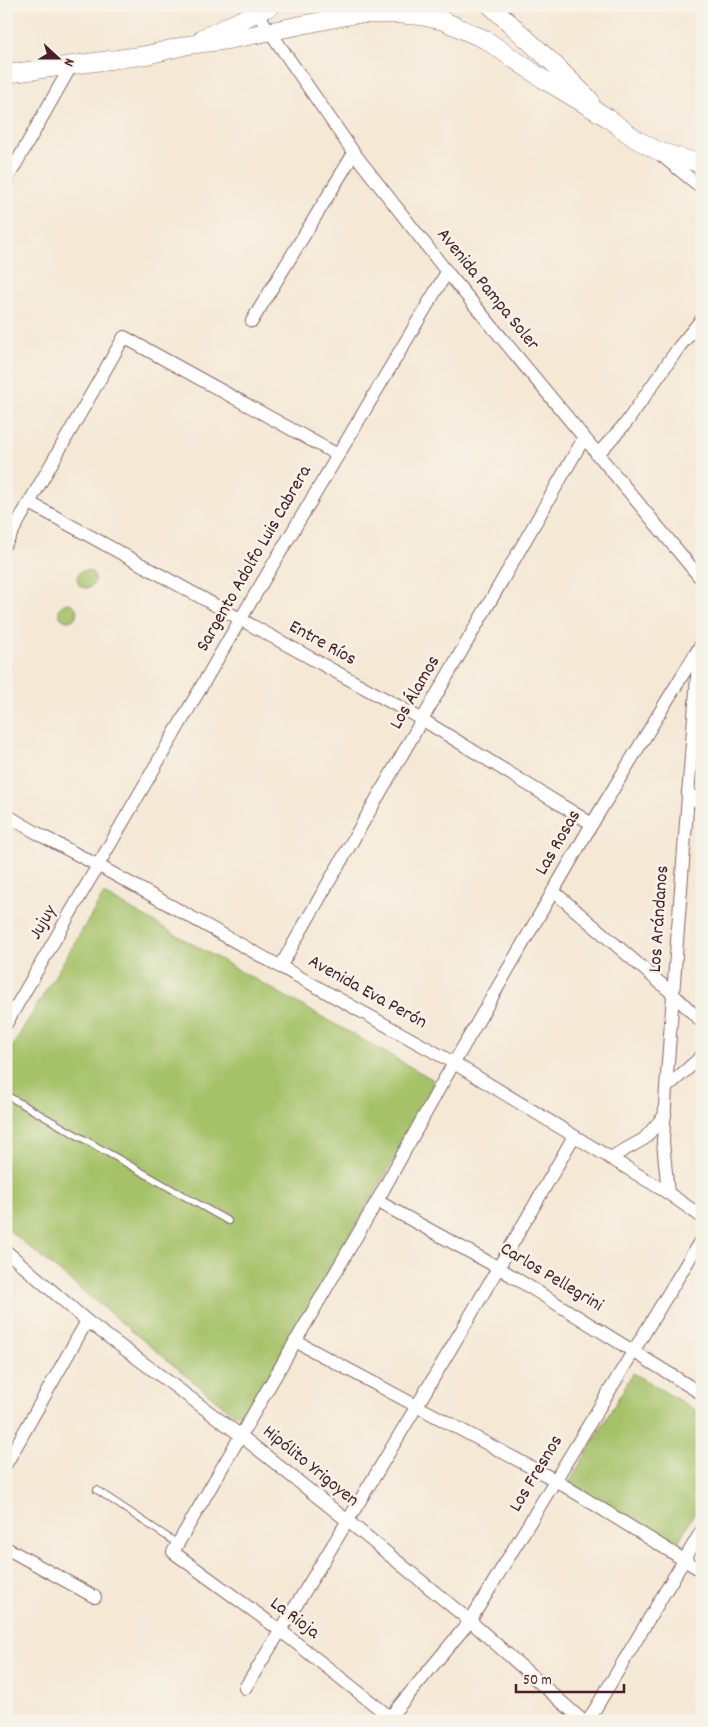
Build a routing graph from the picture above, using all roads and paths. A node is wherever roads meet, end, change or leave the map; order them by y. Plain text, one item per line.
1 (438, 6) edge
2 (491, 6) edge
3 (264, 10) edge
4 (352, 10) edge
5 (420, 16) junction
6 (269, 31) junction
7 (188, 45) junction
8 (72, 66) junction
9 (6, 74) edge
10 (608, 118) junction
11 (658, 151) junction
12 (354, 153) junction
13 (702, 164) edge
14 (6, 181) edge
15 (702, 188) edge
16 (447, 272) junction
17 (702, 319) edge
18 (252, 321) dead end
19 (584, 438) junction
20 (338, 455) junction
21 (597, 455) junction
22 (30, 503) junction
23 (8, 533) edge
24 (702, 580) edge
25 (240, 620) junction
26 (700, 645) edge
27 (423, 720) junction
28 (688, 791) junction
29 (702, 806) edge
30 (6, 814) edge
31 (592, 824) junction
32 (99, 866) junction
33 (553, 891) junction
34 (280, 966) junction
35 (673, 994) junction
36 (7, 1021) edge
37 (702, 1022) edge
38 (702, 1056) edge
39 (454, 1063) junction
40 (666, 1088) junction
41 (6, 1095) edge
42 (664, 1115) junction
43 (574, 1136) junction
44 (610, 1158) junction
45 (668, 1193) junction
46 (377, 1201) junction
47 (702, 1217) edge
48 (228, 1221) dead end
49 (702, 1238) edge
50 (6, 1250) edge
51 (499, 1268) junction
52 (87, 1321) junction
53 (296, 1341) junction
54 (633, 1351) junction
55 (702, 1394) edge
56 (417, 1406) junction
57 (240, 1435) junction
58 (6, 1464) edge
59 (555, 1480) junction
60 (97, 1490) dead end
61 (349, 1522) junction
62 (702, 1530) edge
63 (6, 1548) edge
64 (176, 1548) junction
65 (684, 1560) junction
66 (702, 1571) edge
67 (95, 1597) dead end
68 (470, 1621) junction
69 (280, 1632) junction
70 (245, 1688) dead end
71 (390, 1718) joint
72 (583, 1721) edge
73 (588, 1721) edge

1 - 5 main road
2 - 10 main road
3 - 6 street, Avenida Pampa Soler
3 - 7 main road
4 - 5 main road
4 - 6 main road
5 - 10 main road
6 - 7 main road
6 - 12 street, Avenida Pampa Soler
7 - 8 main road
8 - 9 main road
8 - 14 street
10 - 11 main road
11 - 13 main road
11 - 15 street
12 - 16 street, Avenida Pampa Soler
12 - 18 street
16 - 19 street, Avenida Pampa Soler
16 - 20 street, Sargento Adolfo Luis Cabrera
17 - 21 street
19 - 21 street, Avenida Pampa Soler
19 - 27 street, Los Álamos
20 - 22 street
20 - 25 street, Sargento Adolfo Luis Cabrera
21 - 24 street, Avenida Pampa Soler
22 - 23 street
22 - 25 street, Entre Ríos
25 - 27 street, Entre Ríos
25 - 32 street, Sargento Adolfo Luis Cabrera
26 - 28 street, Los Arándanos
26 - 31 street, Las Rosas
27 - 31 street, Entre Ríos
27 - 34 street, Los Álamos
28 - 29 street
28 - 35 street, Los Arándanos
30 - 32 street, Avenida Eva Perón
31 - 33 street, Las Rosas
32 - 34 street, Avenida Eva Perón
32 - 36 street, Jujuy
33 - 35 street
33 - 39 street, Las Rosas
34 - 39 street, Avenida Eva Perón
35 - 37 street
35 - 40 street, Los Arándanos
38 - 40 street
39 - 43 street, Avenida Eva Perón
39 - 46 street, Las Rosas
40 - 42 street, Los Arándanos
41 - 48 lane
42 - 44 street
42 - 45 street, Los Arándanos
43 - 44 street, Avenida Eva Perón
43 - 51 street
44 - 45 street, Avenida Eva Perón
45 - 47 street, Avenida Eva Perón
46 - 51 street, Carlos Pellegrini
46 - 53 street, Las Rosas
49 - 54 street, Los Fresnos
50 - 52 street, Hipólito Yrigoyen
51 - 54 street, Carlos Pellegrini
51 - 56 street
52 - 57 street, Hipólito Yrigoyen
52 - 58 street
53 - 56 street
53 - 57 street, Las Rosas
54 - 55 street, Carlos Pellegrini
54 - 59 street, Los Fresnos
56 - 59 street
56 - 61 street
57 - 61 street, Hipólito Yrigoyen
57 - 64 street, Las Rosas
59 - 65 street
59 - 68 street, Los Fresnos
60 - 64 lane
61 - 68 street, Hipólito Yrigoyen
61 - 69 street
62 - 65 street
63 - 67 street
64 - 69 street, La Rioja
65 - 66 street
65 - 73 street
68 - 71 street, Los Fresnos
68 - 72 street, Hipólito Yrigoyen
69 - 70 street
69 - 71 street, La Rioja

